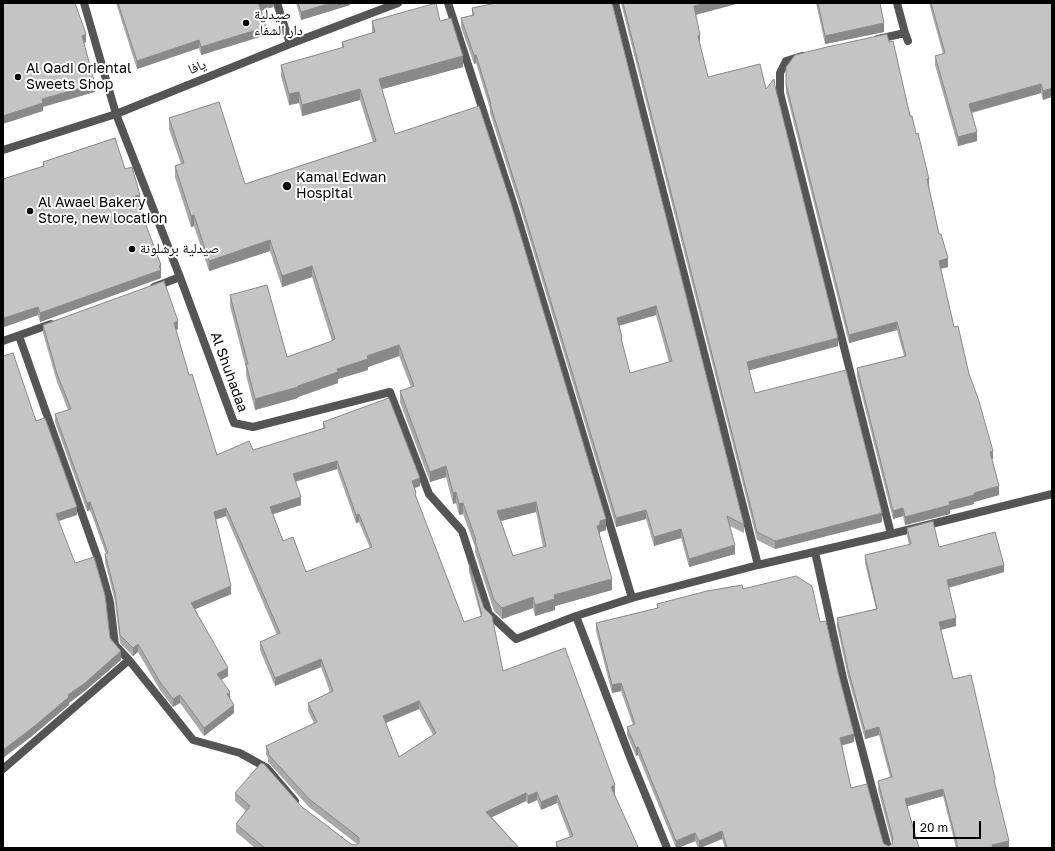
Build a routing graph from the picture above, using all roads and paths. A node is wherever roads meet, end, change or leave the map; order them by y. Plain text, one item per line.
1 (84, 3) edge
2 (277, 3) edge
3 (398, 3) edge
4 (448, 3) edge
5 (615, 3) edge
6 (897, 3) edge
7 (905, 33) junction
8 (866, 41) edge
9 (908, 41) dead end
10 (290, 44) junction
11 (813, 53) edge
12 (116, 114) junction
13 (3, 150) edge
14 (180, 277) junction
15 (144, 291) edge
16 (55, 322) edge
17 (19, 336) junction
18 (3, 341) edge
19 (1052, 494) edge
20 (891, 534) junction
21 (815, 552) junction
22 (758, 565) junction
23 (632, 598) junction
24 (576, 616) junction
25 (129, 660) junction
26 (3, 770) edge
27 (300, 806) edge
28 (667, 848) edge
29 (888, 848) edge

1 - 12 street, Al Shuhadaa
2 - 10 street
3 - 10 street, يافا
4 - 23 street
5 - 22 street
6 - 7 street
7 - 8 street
7 - 9 street
10 - 12 street, يافا
11 - 20 street
12 - 13 street, يافا
12 - 14 street, Al Shuhadaa
14 - 15 street
14 - 24 street, Al Shuhadaa
16 - 17 street
17 - 18 street
17 - 25 street
19 - 20 street
20 - 21 street
21 - 22 street
21 - 29 street
22 - 23 street
23 - 24 street
24 - 28 street
25 - 26 street
25 - 27 street

